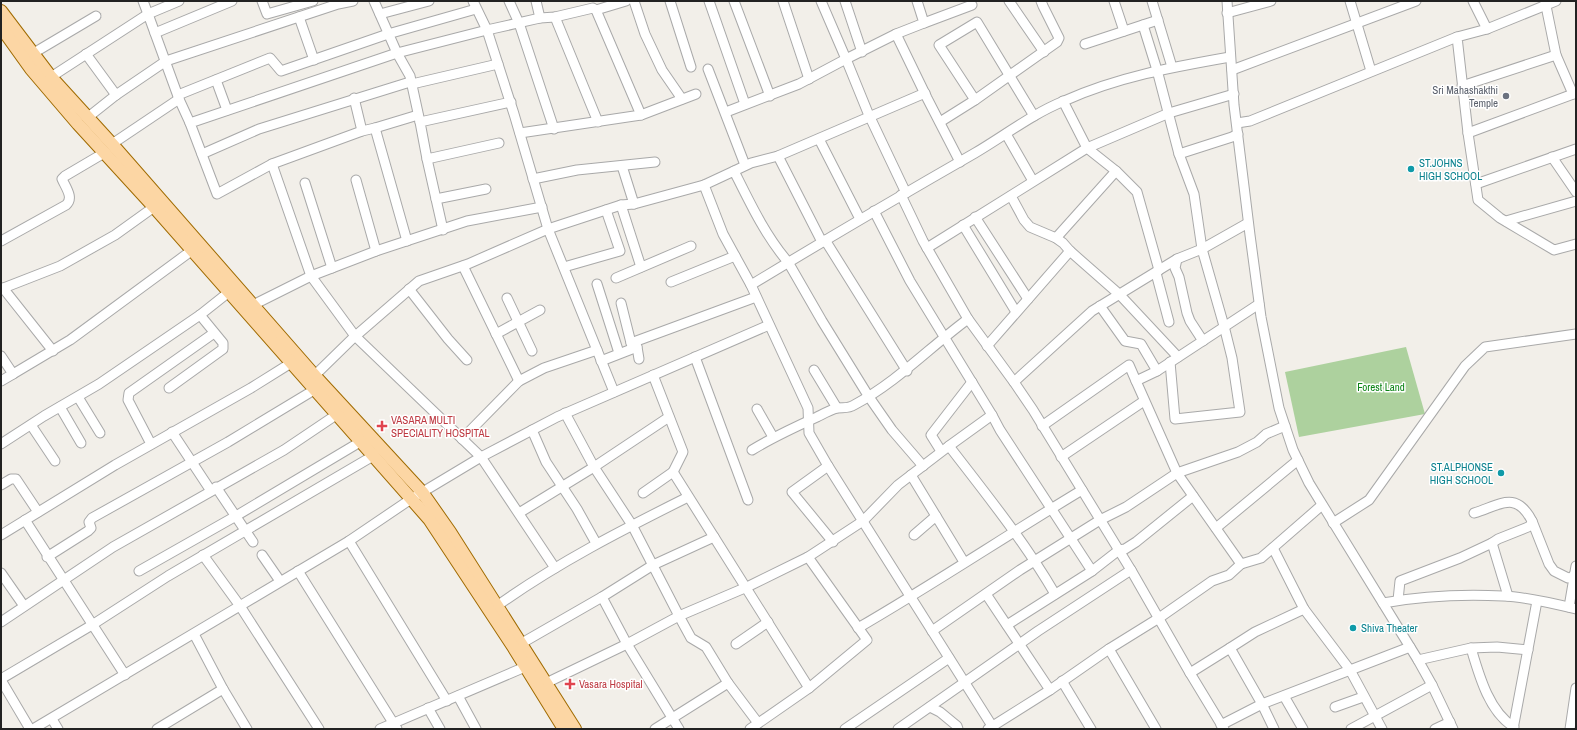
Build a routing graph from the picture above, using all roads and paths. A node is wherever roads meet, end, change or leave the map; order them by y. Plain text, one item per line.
1 (144, 1) edge
2 (180, 1) edge
3 (232, 1) edge
4 (262, 1) edge
5 (312, 1) edge
6 (353, 1) edge
7 (374, 1) edge
8 (429, 1) edge
9 (509, 1) edge
10 (536, 1) edge
11 (626, 1) edge
12 (634, 1) edge
13 (670, 1) edge
14 (709, 1) edge
15 (734, 1) edge
16 (783, 1) edge
17 (821, 1) edge
18 (845, 1) edge
19 (917, 1) edge
20 (1009, 1) edge
21 (1041, 1) edge
22 (1114, 1) edge
23 (1152, 1) edge
24 (1226, 1) edge
25 (1271, 1) edge
26 (1350, 1) edge
27 (1416, 1) edge
28 (1473, 1) edge
29 (1556, 1) edge
30 (971, 3) edge
31 (1546, 3) edge
32 (474, 5) edge
33 (593, 6) edge
34 (1, 12) edge
35 (1227, 13) junction
36 (148, 14) junction
37 (380, 14) junction
38 (96, 16) dead end
39 (299, 17) junction
40 (555, 17) junction
41 (540, 18) junction
42 (1158, 20) junction
43 (977, 22) junction
44 (519, 23) junction
45 (924, 23) junction
46 (1357, 23) junction
47 (1143, 25) junction
48 (1, 27) edge
49 (1487, 29) junction
50 (487, 30) junction
51 (1124, 31) junction
52 (155, 33) junction
53 (388, 34) junction
54 (896, 34) junction
55 (1457, 37) junction
56 (1085, 44) dead end
57 (862, 52) junction
58 (1044, 52) junction
59 (397, 53) junction
60 (32, 54) junction
61 (86, 54) junction
62 (1556, 54) junction
63 (1230, 57) junction
64 (846, 59) junction
65 (314, 60) junction
66 (166, 61) junction
67 (498, 64) junction
68 (691, 67) dead end
69 (1172, 67) junction
70 (708, 69) dead end
71 (1157, 70) junction
72 (1232, 70) junction
73 (1371, 71) junction
74 (1009, 75) junction
75 (51, 77) junction
76 (809, 79) junction
77 (216, 80) junction
78 (411, 83) junction
79 (1462, 86) junction
80 (924, 93) junction
81 (696, 94) dead end
82 (1234, 94) junction
83 (1574, 94) edge
84 (116, 95) junction
85 (770, 96) junction
86 (179, 97) junction
87 (354, 98) junction
88 (682, 99) junction
89 (975, 100) junction
90 (1063, 101) junction
91 (511, 102) junction
92 (745, 104) junction
93 (227, 110) junction
94 (726, 112) junction
95 (1168, 114) junction
96 (641, 115) junction
97 (870, 116) junction
98 (1034, 116) junction
99 (87, 118) junction
100 (419, 119) junction
101 (598, 122) junction
102 (940, 122) junction
103 (190, 123) junction
104 (1237, 123) junction
105 (375, 128) junction
106 (554, 129) junction
107 (362, 131) junction
108 (520, 133) junction
109 (1468, 133) junction
110 (1006, 134) junction
111 (1238, 134) junction
112 (819, 139) junction
113 (499, 144) dead end
114 (108, 148) junction
115 (1087, 148) junction
116 (1576, 150) edge
117 (202, 154) junction
118 (1179, 154) junction
119 (778, 156) junction
120 (1552, 158) junction
121 (427, 159) junction
122 (655, 162) dead end
123 (960, 162) junction
124 (272, 164) junction
125 (745, 165) junction
126 (622, 166) junction
127 (734, 171) junction
128 (1116, 171) junction
129 (533, 179) junction
130 (356, 180) dead end
131 (1033, 181) junction
132 (305, 183) dead end
133 (1476, 184) junction
134 (704, 185) junction
135 (486, 189) dead end
136 (1576, 192) edge
137 (904, 194) junction
138 (1011, 196) junction
139 (436, 199) junction
140 (1576, 201) edge
141 (634, 204) junction
142 (621, 205) junction
143 (154, 207) junction
144 (542, 207) junction
145 (606, 210) junction
146 (874, 211) junction
147 (975, 217) junction
148 (860, 219) junction
149 (1506, 221) junction
150 (1248, 223) junction
151 (963, 225) junction
152 (548, 229) junction
153 (442, 230) junction
154 (1056, 238) junction
155 (1, 241) edge
156 (407, 241) junction
157 (824, 241) junction
158 (1576, 244) edge
159 (691, 246) dead end
160 (927, 248) junction
161 (1202, 249) junction
162 (191, 251) junction
163 (376, 251) junction
164 (1070, 251) junction
165 (735, 256) junction
166 (1177, 260) junction
167 (788, 262) junction
168 (464, 266) junction
169 (564, 267) junction
170 (641, 267) junction
171 (332, 268) junction
172 (1158, 271) junction
173 (312, 276) junction
174 (616, 278) dead end
175 (671, 282) dead end
176 (597, 284) dead end
177 (751, 285) junction
178 (2, 288) edge
179 (409, 289) junction
180 (229, 292) junction
181 (1120, 295) junction
182 (756, 297) junction
183 (507, 298) dead end
184 (1028, 299) junction
185 (621, 303) dead end
186 (1259, 304) junction
187 (253, 305) junction
188 (1100, 306) junction
189 (540, 310) dead end
190 (1016, 312) junction
191 (200, 315) junction
192 (968, 319) junction
193 (518, 322) junction
194 (1169, 322) dead end
195 (769, 325) junction
196 (1224, 326) junction
197 (214, 333) junction
198 (496, 334) junction
199 (1576, 334) edge
200 (355, 336) junction
201 (944, 337) junction
202 (1203, 341) junction
203 (634, 345) junction
204 (987, 346) junction
205 (597, 350) junction
206 (53, 351) junction
207 (532, 351) dead end
208 (619, 354) junction
209 (1, 356) edge
210 (695, 357) junction
211 (639, 359) dead end
212 (467, 360) dead end
213 (1174, 360) junction
214 (601, 361) junction
215 (291, 363) junction
216 (814, 370) dead end
217 (907, 371) junction
218 (1157, 371) junction
219 (13, 374) junction
220 (653, 375) junction
221 (1, 381) edge
222 (519, 381) junction
223 (1136, 381) junction
224 (972, 382) junction
225 (1014, 382) junction
226 (312, 383) junction
227 (169, 388) dead end
228 (614, 392) junction
229 (78, 397) junction
230 (869, 397) junction
231 (1144, 401) junction
232 (60, 407) junction
233 (837, 408) junction
234 (757, 409) dead end
235 (565, 413) junction
236 (336, 415) junction
237 (992, 415) junction
238 (669, 417) junction
239 (810, 420) junction
240 (31, 425) junction
241 (1042, 426) junction
242 (1285, 426) junction
243 (532, 430) junction
244 (172, 432) junction
245 (100, 433) dead end
246 (773, 437) junction
247 (462, 439) junction
248 (360, 442) junction
249 (81, 443) dead end
250 (1, 444) edge
251 (151, 444) junction
252 (945, 449) junction
253 (752, 450) dead end
254 (373, 456) junction
255 (481, 457) junction
256 (1061, 457) junction
257 (1298, 460) junction
258 (55, 461) dead end
259 (192, 461) junction
260 (828, 466) junction
261 (923, 466) junction
262 (594, 467) junction
263 (673, 472) junction
264 (1177, 474) junction
265 (911, 475) junction
266 (1, 485) edge
267 (562, 486) junction
268 (214, 489) junction
269 (1082, 490) junction
270 (422, 492) junction
271 (643, 493) dead end
272 (688, 496) junction
273 (1192, 496) junction
274 (411, 499) junction
275 (748, 500) dead end
276 (1322, 505) junction
277 (1051, 509) junction
278 (38, 512) junction
279 (519, 513) junction
280 (1474, 513) dead end
281 (236, 516) junction
282 (936, 516) junction
283 (25, 520) junction
284 (1100, 520) junction
285 (863, 521) junction
286 (1532, 521) junction
287 (1333, 523) junction
288 (632, 525) junction
289 (1216, 528) junction
290 (245, 530) junction
291 (1015, 532) junction
292 (1, 535) edge
293 (914, 535) dead end
294 (714, 537) junction
295 (1070, 539) junction
296 (349, 541) junction
297 (253, 542) dead end
298 (833, 542) junction
299 (596, 543) junction
300 (1492, 543) junction
301 (1274, 548) junction
302 (1119, 550) junction
303 (203, 555) junction
304 (262, 555) dead end
305 (48, 557) junction
306 (808, 557) junction
307 (1035, 561) junction
308 (964, 562) junction
309 (1241, 564) junction
310 (653, 566) junction
311 (555, 568) junction
312 (1131, 570) junction
313 (1575, 570) edge
314 (140, 571) dead end
315 (298, 571) junction
316 (1092, 571) junction
317 (2, 576) edge
318 (63, 580) junction
319 (280, 581) junction
320 (746, 587) junction
321 (986, 594) junction
322 (1055, 594) junction
323 (1508, 596) junction
324 (602, 598) junction
325 (911, 598) junction
326 (1398, 600) junction
327 (1537, 601) junction
328 (1383, 603) junction
329 (24, 606) junction
330 (240, 606) junction
331 (497, 606) junction
332 (1572, 608) edge
333 (1304, 609) junction
334 (679, 616) junction
335 (1159, 618) junction
336 (1, 622) edge
337 (768, 622) junction
338 (92, 625) junction
339 (1007, 625) junction
340 (858, 628) junction
341 (932, 631) junction
342 (194, 634) junction
343 (522, 643) junction
344 (627, 644) junction
345 (736, 644) dead end
346 (1020, 645) junction
347 (1410, 647) junction
348 (1230, 648) junction
349 (1472, 648) junction
350 (1109, 649) junction
351 (1528, 650) junction
352 (950, 658) junction
353 (1418, 660) junction
354 (525, 667) junction
355 (1350, 670) junction
356 (1190, 673) junction
357 (125, 675) junction
358 (1, 680) edge
359 (1062, 681) junction
360 (728, 683) junction
361 (965, 683) junction
362 (543, 685) junction
363 (1432, 685) junction
364 (809, 688) junction
365 (1576, 688) edge
366 (223, 689) junction
367 (1050, 690) junction
368 (458, 696) junction
369 (1284, 696) junction
370 (1363, 697) junction
371 (447, 701) junction
372 (1262, 704) junction
373 (930, 707) junction
374 (1335, 707) dead end
375 (428, 708) junction
376 (1374, 716) junction
377 (672, 718) junction
378 (52, 719) junction
379 (173, 725) edge
380 (395, 726) edge
381 (754, 726) edge
382 (1452, 726) edge
383 (1222, 727) edge
384 (1569, 727) edge
385 (991, 728) edge
386 (1514, 728) edge
387 (30, 729) edge
388 (33, 729) edge
389 (58, 729) edge
390 (157, 729) edge
391 (247, 729) edge
392 (319, 729) edge
393 (380, 729) edge
394 (440, 729) edge
395 (476, 729) edge
396 (564, 729) edge
397 (575, 729) edge
398 (655, 729) edge
399 (679, 729) edge
400 (847, 729) edge
401 (898, 729) edge
402 (958, 729) edge
403 (1091, 729) edge
404 (1156, 729) edge
405 (1274, 729) edge
406 (1303, 729) edge
407 (1350, 729) edge
408 (1382, 729) edge
409 (1436, 729) edge

1 - 36 street
2 - 36 street
3 - 52 street
4 - 5 street
6 - 39 street
7 - 37 street
8 - 37 street
9 - 44 street
10 - 41 street
11 - 33 street
12 - 88 street
13 - 68 street
14 - 92 street
15 - 85 street
16 - 76 street
17 - 64 street
18 - 57 street
19 - 45 street
20 - 58 street
21 - 58 street
22 - 51 street
23 - 42 street
24 - 35 street
25 - 35 street
26 - 46 street
27 - 46 street
28 - 49 street
29 - 31 street
30 - 43 street
30 - 45 street
31 - 49 street
31 - 62 street
32 - 50 street
32 - 53 street
33 - 40 street
33 - 96 street
34 - 60 main road
35 - 63 street
36 - 52 street
36 - 61 street
37 - 53 street
38 - 60 street
39 - 65 street
39 - 66 street
40 - 41 street
40 - 101 street
41 - 44 street
42 - 47 street
42 - 69 street
43 - 74 street
43 - 89 street
44 - 50 street
44 - 106 street
45 - 54 street
46 - 72 street
46 - 73 street
47 - 51 street
47 - 71 street
48 - 114 main road
49 - 55 street
50 - 59 street
50 - 67 street
51 - 56 street
52 - 66 street
53 - 59 street
53 - 65 street
54 - 57 street
54 - 80 street
55 - 73 street
55 - 79 street
57 - 64 street
58 - 74 street
59 - 78 street
59 - 93 street
60 - 75 main road
61 - 75 street
61 - 84 street
62 - 79 street
62 - 83 street
63 - 69 street
63 - 72 street
64 - 76 street
64 - 97 street
65 - 77 street
66 - 84 street
66 - 86 street
67 - 78 street
67 - 91 street
69 - 71 street
70 - 94 street
71 - 90 street
71 - 95 street
72 - 82 street
73 - 104 street
74 - 89 street
74 - 98 street
75 - 99 main road
76 - 85 street
77 - 86 street
77 - 93 street
78 - 87 street
78 - 100 street
79 - 109 street
80 - 97 street
80 - 102 street
81 - 88 street
82 - 95 street
82 - 104 street
83 - 109 street
84 - 99 street
85 - 92 street
86 - 103 street
86 - 114 street
87 - 107 street
87 - 117 street
88 - 96 street
89 - 102 street
90 - 98 street
90 - 115 street
91 - 100 street
91 - 108 street
92 - 94 street
93 - 103 street
94 - 125 street
95 - 115 street
95 - 118 street
96 - 101 street
97 - 112 street
97 - 137 street
98 - 110 street
99 - 114 main road
100 - 105 street
100 - 121 street
101 - 106 street
102 - 123 street
103 - 117 street
104 - 111 street
105 - 107 street
105 - 156 street
106 - 108 street
107 - 124 street
108 - 129 street
109 - 133 street
110 - 123 street
110 - 131 street
111 - 118 street
111 - 150 street
112 - 119 street
112 - 148 street
113 - 121 street
114 - 143 main road
114 - 155 street
114 - 187 main road
115 - 128 street
115 - 131 street
116 - 120 street
117 - 124 street
118 - 161 street
119 - 125 street
119 - 157 street
120 - 133 street
120 - 136 street
121 - 139 street
122 - 126 street
123 - 137 street
124 - 173 street
125 - 127 street
126 - 129 street
126 - 141 street
127 - 134 street
127 - 167 street
128 - 154 street
128 - 172 street
129 - 144 street
130 - 163 street
131 - 138 street
132 - 171 street
133 - 149 street
134 - 141 street
134 - 165 street
135 - 139 street
137 - 146 street
137 - 160 street
138 - 147 street
138 - 154 street
139 - 153 street
140 - 149 street
141 - 142 street
142 - 145 street
142 - 170 street
143 - 162 main road
143 - 178 street
144 - 152 street
144 - 153 street
145 - 152 street
145 - 169 street
146 - 148 street
146 - 201 street
147 - 151 street
147 - 184 street
148 - 157 street
149 - 158 street
150 - 161 street
150 - 186 street
151 - 160 street
151 - 190 street
152 - 168 street
152 - 169 street
153 - 156 street
154 - 164 street
156 - 163 street
157 - 167 street
157 - 217 street
159 - 170 street
160 - 192 street
161 - 166 street
161 - 196 street
162 - 180 main road
162 - 206 street
163 - 171 street
164 - 181 street
164 - 184 street
165 - 175 street
165 - 177 street
166 - 172 street
166 - 202 street
167 - 177 street
167 - 230 street
168 - 179 street
168 - 198 street
169 - 205 street
170 - 174 street
171 - 173 street
172 - 181 street
172 - 194 street
173 - 187 street
173 - 200 street
176 - 208 street
177 - 182 street
178 - 206 street
179 - 200 street
179 - 212 street
180 - 191 street
180 - 215 main road
181 - 188 street
181 - 213 street
182 - 195 street
182 - 203 street
183 - 193 street
184 - 190 street
185 - 203 street
186 - 196 street
186 - 242 street
187 - 226 main road
188 - 218 street
188 - 225 street
189 - 193 street
190 - 204 street
191 - 197 street
191 - 229 street
192 - 201 street
192 - 204 street
193 - 198 street
193 - 207 street
195 - 210 street
195 - 239 street
196 - 202 street
196 - 213 street
197 - 227 street
197 - 251 street
198 - 222 street
199 - 287 street
200 - 226 street
200 - 247 street
201 - 217 street
201 - 224 street
202 - 213 street
203 - 208 street
203 - 211 street
204 - 225 street
205 - 214 street
205 - 222 street
206 - 219 street
208 - 214 street
209 - 219 street
210 - 220 street
210 - 275 street
213 - 218 street
214 - 228 street
215 - 226 main road
215 - 244 street
216 - 233 street
217 - 230 street
218 - 223 street
219 - 221 street
220 - 228 street
220 - 238 street
222 - 247 street
223 - 231 street
223 - 241 street
224 - 237 street
224 - 252 street
225 - 241 street
226 - 236 main road
226 - 259 street
226 - 270 main road
228 - 235 street
229 - 232 street
229 - 245 street
230 - 233 street
230 - 261 street
231 - 256 street
231 - 264 street
232 - 240 street
232 - 249 street
233 - 239 street
234 - 246 street
235 - 243 street
235 - 262 street
236 - 248 main road
236 - 268 street
237 - 252 street
237 - 277 street
238 - 262 street
238 - 263 street
239 - 246 street
239 - 260 street
240 - 250 street
240 - 258 street
241 - 256 street
242 - 257 street
242 - 264 street
243 - 255 street
243 - 267 street
244 - 251 street
244 - 259 street
246 - 253 street
247 - 255 street
248 - 254 main road
248 - 281 street
251 - 278 street
252 - 261 street
252 - 291 street
254 - 274 main road
254 - 290 street
255 - 270 street
255 - 279 street
256 - 269 street
257 - 276 street
257 - 289 street
259 - 268 street
259 - 305 street
260 - 285 street
260 - 298 street
261 - 265 street
262 - 267 street
262 - 288 street
263 - 271 street
263 - 272 street
264 - 273 street
264 - 284 street
265 - 282 street
265 - 285 street
266 - 278 street
267 - 279 street
267 - 299 street
268 - 281 street
268 - 318 street
269 - 277 street
269 - 284 street
270 - 274 street
270 - 331 main road
272 - 288 street
272 - 294 street
273 - 289 street
273 - 302 street
274 - 296 street
274 - 354 main road
276 - 287 street
276 - 301 street
277 - 291 street
277 - 295 street
278 - 283 street
279 - 311 street
280 - 286 street
281 - 290 street
281 - 314 street
282 - 293 street
282 - 308 street
283 - 292 street
283 - 305 street
284 - 295 street
284 - 302 street
285 - 298 street
285 - 325 street
286 - 300 street
286 - 313 street
287 - 328 street
288 - 299 street
288 - 310 street
289 - 309 street
290 - 297 street
290 - 303 street
291 - 307 street
291 - 308 street
294 - 310 street
294 - 320 street
295 - 307 street
295 - 316 street
296 - 315 street
296 - 371 street
298 - 306 street
299 - 311 street
300 - 323 street
300 - 326 street
301 - 309 street
301 - 333 street
302 - 312 street
302 - 316 street
303 - 330 street
303 - 338 street
304 - 319 street
305 - 318 street
306 - 320 street
306 - 340 street
307 - 321 street
307 - 322 street
308 - 325 street
309 - 335 street
310 - 324 street
310 - 334 street
311 - 331 street
312 - 335 street
312 - 346 street
313 - 332 street
315 - 319 street
315 - 380 street
316 - 322 street
317 - 329 street
318 - 329 street
318 - 338 street
319 - 330 street
320 - 334 street
320 - 337 street
321 - 339 street
321 - 341 street
322 - 339 street
323 - 326 street
323 - 327 street
324 - 343 street
324 - 344 street
325 - 340 street
325 - 341 street
326 - 328 street
327 - 332 street
327 - 351 street
328 - 347 street
329 - 336 street
330 - 342 street
330 - 392 street
331 - 343 main road
333 - 348 street
333 - 355 street
334 - 344 street
334 - 360 street
335 - 350 street
335 - 356 street
337 - 345 street
337 - 364 street
338 - 357 street
338 - 358 street
339 - 346 street
340 - 364 street
341 - 352 street
342 - 357 street
342 - 366 street
343 - 362 main road
344 - 362 street
344 - 377 street
346 - 361 street
346 - 367 street
347 - 353 street
347 - 355 street
348 - 356 street
348 - 372 street
349 - 351 street
349 - 353 street
349 - 386 street
350 - 359 street
350 - 404 street
351 - 386 street
352 - 361 street
352 - 400 street
353 - 363 street
354 - 362 main road
354 - 368 street
355 - 369 street
355 - 370 street
356 - 383 street
357 - 378 street
358 - 387 street
359 - 367 street
359 - 403 street
360 - 377 street
360 - 381 street
361 - 373 street
361 - 385 street
362 - 396 main road
362 - 397 main road
363 - 376 street
363 - 382 street
364 - 381 street
365 - 384 street
366 - 379 street
366 - 391 street
367 - 385 street
368 - 371 street
368 - 395 street
369 - 372 street
369 - 406 street
370 - 374 street
370 - 376 street
371 - 375 street
372 - 383 street
372 - 405 street
373 - 401 street
373 - 402 street
375 - 380 street
375 - 394 street
376 - 407 street
376 - 408 street
377 - 398 street
377 - 399 street
378 - 388 street
378 - 389 street
379 - 390 street
380 - 393 street
382 - 409 street

